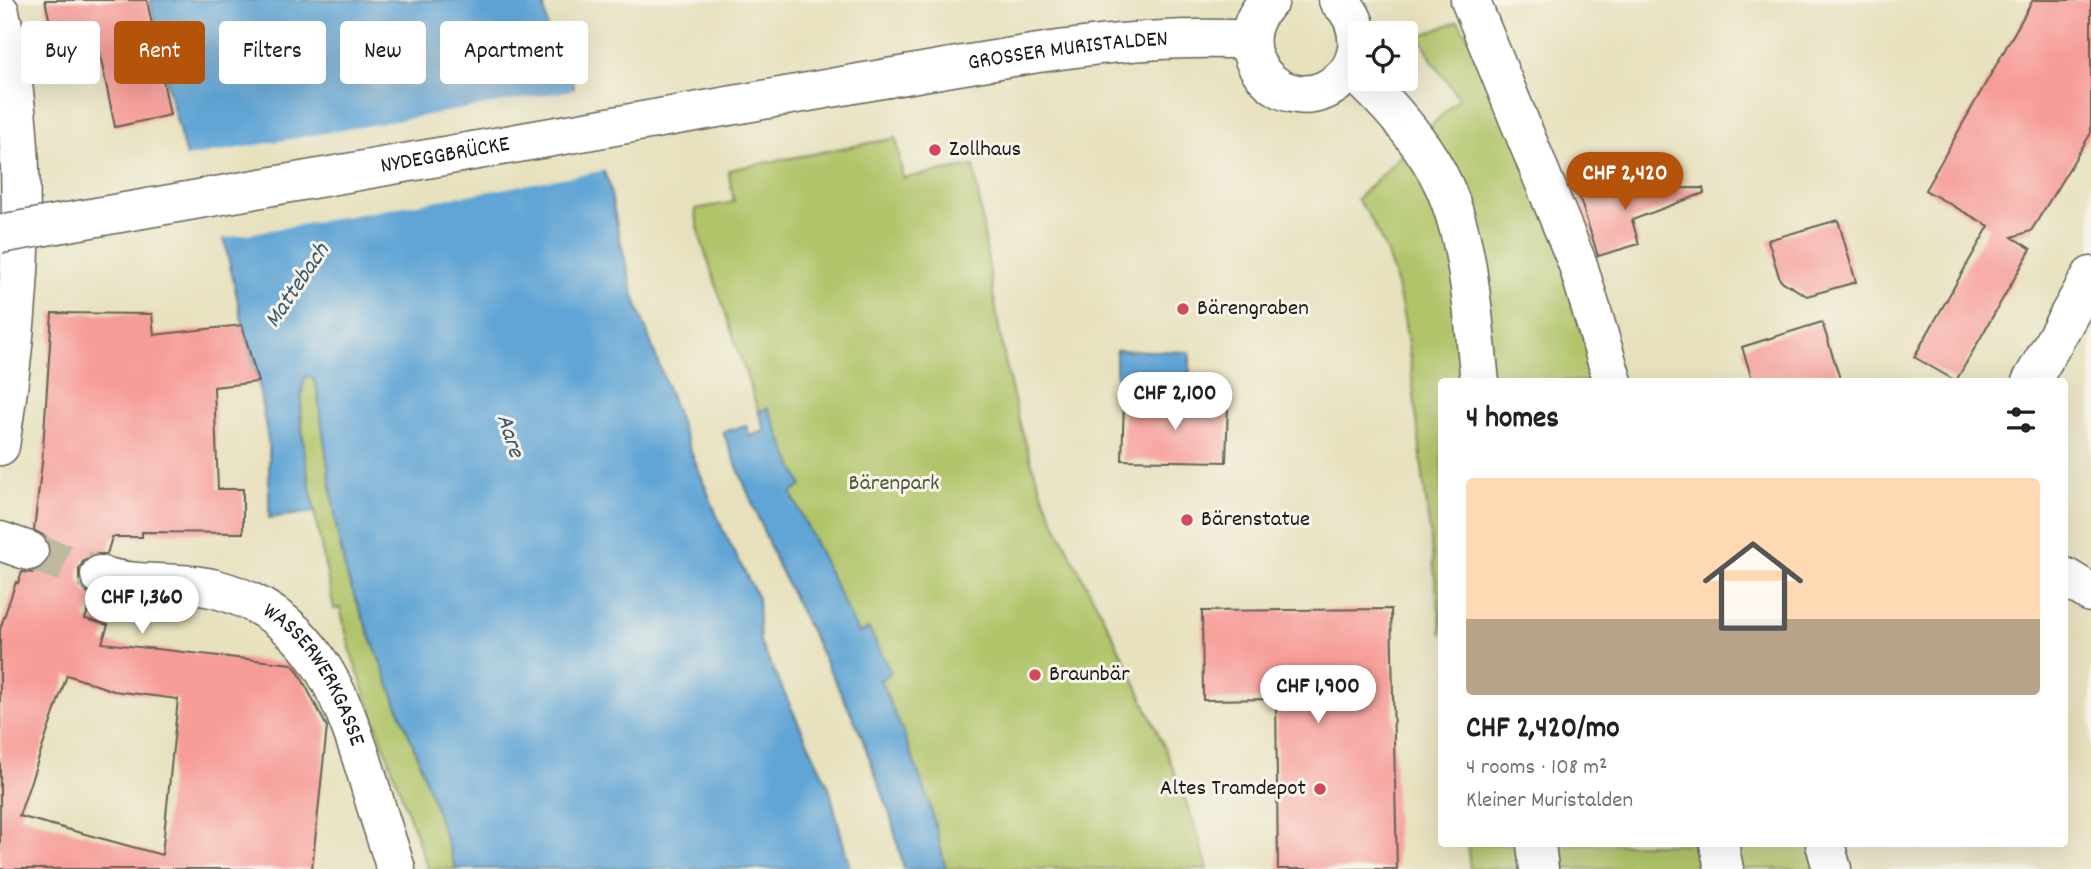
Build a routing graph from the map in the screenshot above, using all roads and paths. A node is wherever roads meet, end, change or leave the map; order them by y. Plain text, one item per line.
1 (1270, 0) edge
2 (1470, 0) edge
3 (1340, 1) edge
4 (0, 12) edge
5 (1354, 21) edge
6 (1250, 40) junction
7 (888, 78) joint
8 (1348, 79) edge
9 (1374, 91) edge
10 (0, 234) edge
11 (2091, 276) edge
12 (1479, 378) edge
13 (1612, 378) edge
14 (2033, 378) edge
15 (0, 446) edge
16 (100, 575) tunnel mouth
17 (2068, 580) edge
18 (2091, 593) edge
19 (1535, 847) edge
20 (1720, 847) edge
21 (1826, 847) edge
22 (396, 869) edge
23 (1539, 869) edge
24 (1724, 869) edge
25 (1832, 869) edge

1 - 6 street
2 - 13 street
3 - 5 street
4 - 15 street
6 - 7 street, GROSSER MURISTALDEN
6 - 8 street
7 - 10 street, NYDEGGBRÜCKE, bridge
9 - 12 street
11 - 14 street
16 - 22 street, WASSERWERKGASSE
17 - 18 street
19 - 23 street
20 - 24 street
21 - 25 street

